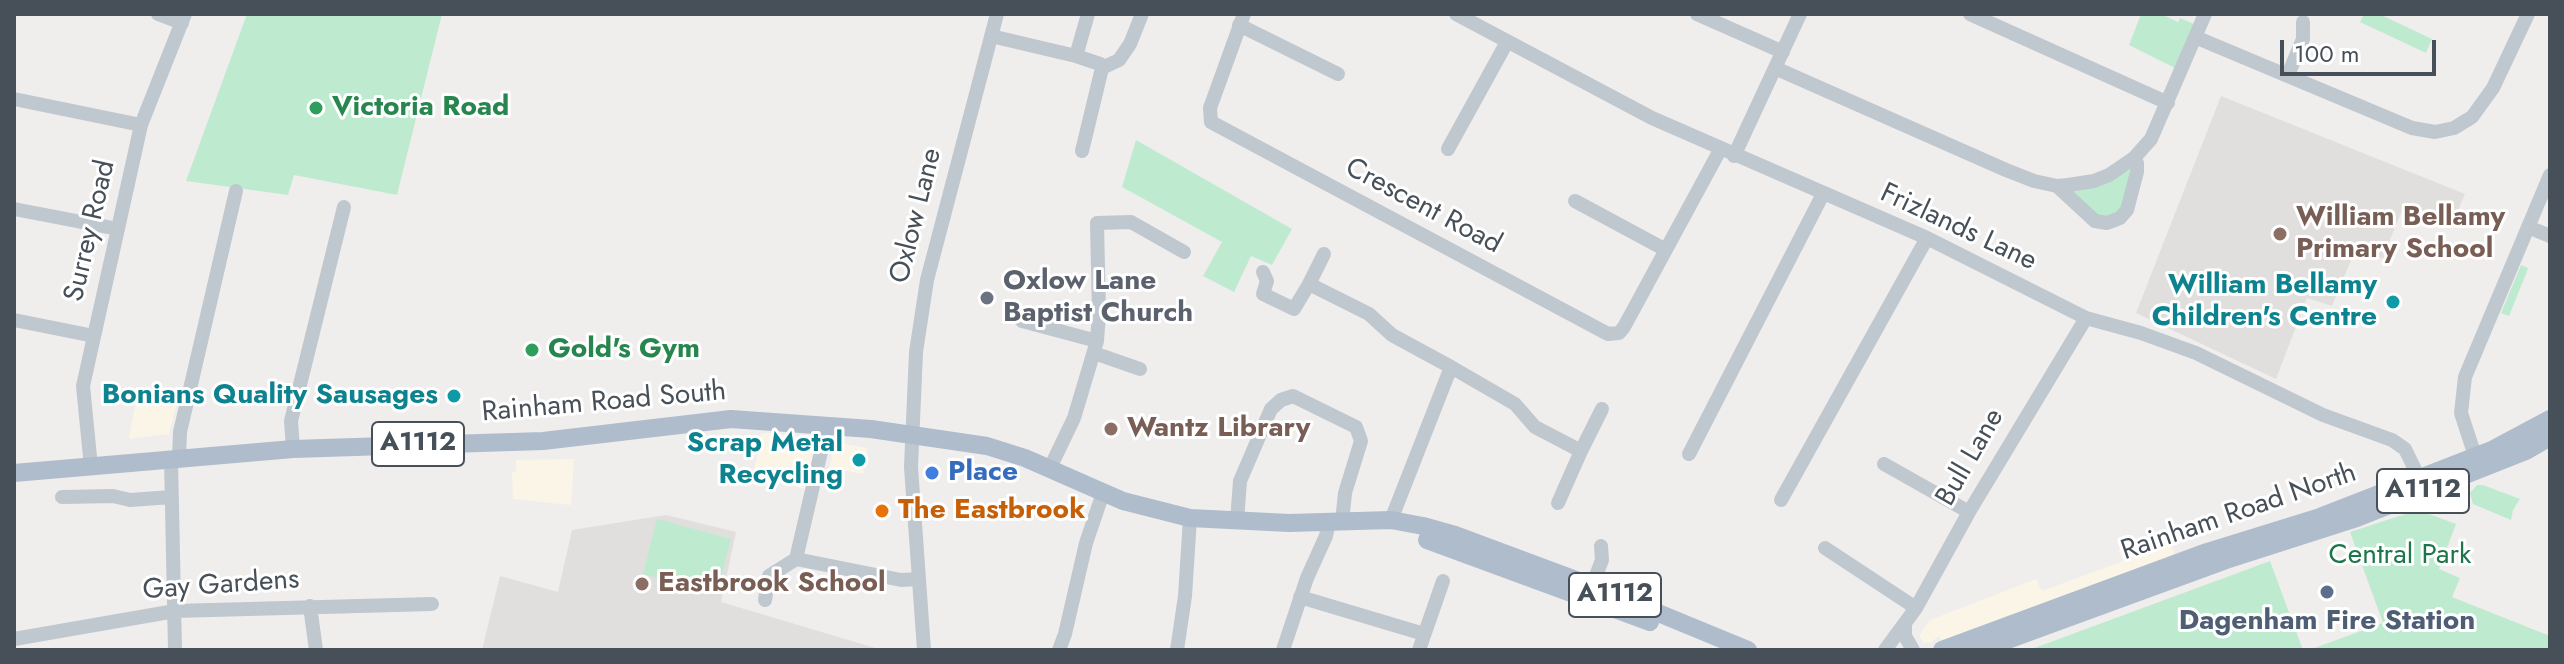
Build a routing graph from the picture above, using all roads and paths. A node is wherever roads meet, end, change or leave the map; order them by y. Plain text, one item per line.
1 (158, 14) edge
2 (997, 14) edge
3 (1088, 14) edge
4 (1142, 14) edge
5 (1456, 14) edge
6 (1697, 14) edge
7 (1800, 14) edge
8 (1970, 14) edge
9 (2205, 14) edge
10 (2528, 14) edge
11 (183, 18) edge
12 (1241, 20) edge
13 (2303, 22) dead end
14 (991, 36) junction
15 (2195, 37) junction
16 (1507, 42) junction
17 (1783, 52) junction
18 (1076, 56) junction
19 (1102, 68) junction
20 (1775, 68) junction
21 (1338, 74) dead end
22 (2288, 75) junction
23 (14, 99) edge
24 (2168, 103) junction
25 (141, 125) junction
26 (1448, 149) dead end
27 (1082, 151) dead end
28 (1727, 153) junction
29 (2134, 158) junction
30 (2550, 175) edge
31 (2057, 186) junction
32 (236, 191) dead end
33 (1823, 194) junction
34 (1575, 201) dead end
35 (344, 207) dead end
36 (14, 209) edge
37 (2528, 227) junction
38 (118, 229) junction
39 (2550, 236) edge
40 (1927, 238) junction
41 (1666, 250) junction
42 (1184, 252) dead end
43 (1324, 254) dead end
44 (1263, 272) dead end
45 (1309, 284) junction
46 (2086, 318) junction
47 (14, 320) edge
48 (1022, 321) dead end
49 (94, 336) junction
50 (1095, 347) junction
51 (1451, 367) junction
52 (1140, 369) dead end
53 (1602, 409) dead end
54 (2550, 419) edge
55 (827, 426) junction
56 (911, 435) junction
57 (2550, 437) edge
58 (293, 449) junction
59 (1581, 451) junction
60 (1689, 454) dead end
61 (175, 458) junction
62 (2477, 463) junction
63 (1884, 464) dead end
64 (91, 467) junction
65 (1049, 470) junction
66 (14, 473) edge
67 (2422, 484) junction
68 (1103, 493) junction
69 (62, 497) dead end
70 (172, 497) junction
71 (1781, 500) dead end
72 (1558, 503) dead end
73 (1969, 512) junction
74 (1190, 518) junction
75 (1391, 520) junction
76 (1237, 521) junction
77 (1335, 522) junction
78 (1367, 522) junction
79 (1601, 546) dead end
80 (1825, 548) dead end
81 (796, 559) junction
82 (919, 579) junction
83 (1443, 581) dead end
84 (1592, 586) junction
85 (1300, 597) junction
86 (765, 600) dead end
87 (432, 604) dead end
88 (310, 606) junction
89 (1916, 608) junction
90 (175, 611) junction
91 (1905, 626) junction
92 (1424, 634) junction
93 (14, 639) edge
94 (175, 650) edge
95 (316, 650) edge
96 (924, 650) edge
97 (1059, 650) edge
98 (1177, 650) edge
99 (1283, 650) edge
100 (1419, 650) edge
101 (1720, 650) edge
102 (1748, 650) edge
103 (1885, 650) edge
104 (1913, 650) edge
105 (1942, 650) edge
106 (1980, 650) edge

1 - 11 street
2 - 14 street, Oxlow Lane
3 - 18 street
4 - 19 street
5 - 16 street, Frizlands Lane
6 - 17 street
7 - 17 street, Crescent Road
8 - 24 street
9 - 15 street
10 - 22 street
11 - 25 street, Surrey Road
12 - 21 street, Crescent Road
12 - 41 street, Crescent Road
13 - 22 street
14 - 18 street
14 - 56 street, Oxlow Lane
15 - 22 street
15 - 24 street
16 - 26 street
16 - 28 street, Frizlands Lane
17 - 20 street, Crescent Road
18 - 19 street
19 - 27 street
20 - 28 street, Crescent Road
20 - 31 street
23 - 25 street
24 - 29 street
25 - 38 street, Surrey Road
28 - 33 street, Frizlands Lane
28 - 41 street, Crescent Road
29 - 31 street
29 - 31 street
30 - 37 street
32 - 61 street
33 - 40 street, Frizlands Lane
33 - 60 street
34 - 41 street
35 - 58 street
36 - 38 street
37 - 39 street
37 - 62 street
38 - 49 street, Surrey Road
40 - 46 street, Frizlands Lane
40 - 71 street
42 - 50 street
43 - 45 street
44 - 45 street
45 - 51 street
46 - 67 street, Frizlands Lane
46 - 73 street, Bull Lane
47 - 49 street
48 - 50 street
49 - 64 street, Surrey Road
50 - 52 street
50 - 65 street
51 - 59 street
51 - 75 street
53 - 59 street
54 - 62 main road, Rainham Road North / A1112
55 - 56 main road, Rainham Road South / A1112
55 - 58 main road, Rainham Road South / A1112
55 - 81 street
56 - 65 main road, A1112
56 - 82 street, Oxlow Lane
57 - 62 main road, Rainham Road North / A1112
58 - 61 main road, Rainham Road South / A1112
59 - 72 street
61 - 64 main road, Rainham Road South / A1112
61 - 70 street
62 - 67 main road, Rainham Road North / A1112
63 - 73 street
64 - 66 main road, Rainham Road South / A1112
65 - 68 main road, A1112
67 - 105 main road, Rainham Road North / A1112
67 - 106 main road, Rainham Road North / A1112
68 - 74 main road, A1112
68 - 97 street
69 - 70 street
70 - 90 street
73 - 89 street, Bull Lane
74 - 76 main road, A1112
74 - 98 street
75 - 78 main road, A1112
75 - 84 main road, A1112
76 - 77 main road, A1112
76 - 77 street
77 - 78 main road, A1112
77 - 85 street
78 - 101 main road, A1112
79 - 84 street
80 - 89 street
81 - 82 street
81 - 86 street
82 - 96 street, Oxlow Lane
83 - 92 street
84 - 102 main road, A1112
85 - 92 street
85 - 99 street
87 - 88 street, Gay Gardens
88 - 90 street, Gay Gardens
88 - 95 street
89 - 91 street, Bull Lane
90 - 93 street, Gay Gardens
90 - 94 street
91 - 103 street, Bull Lane
91 - 104 street
92 - 100 street

